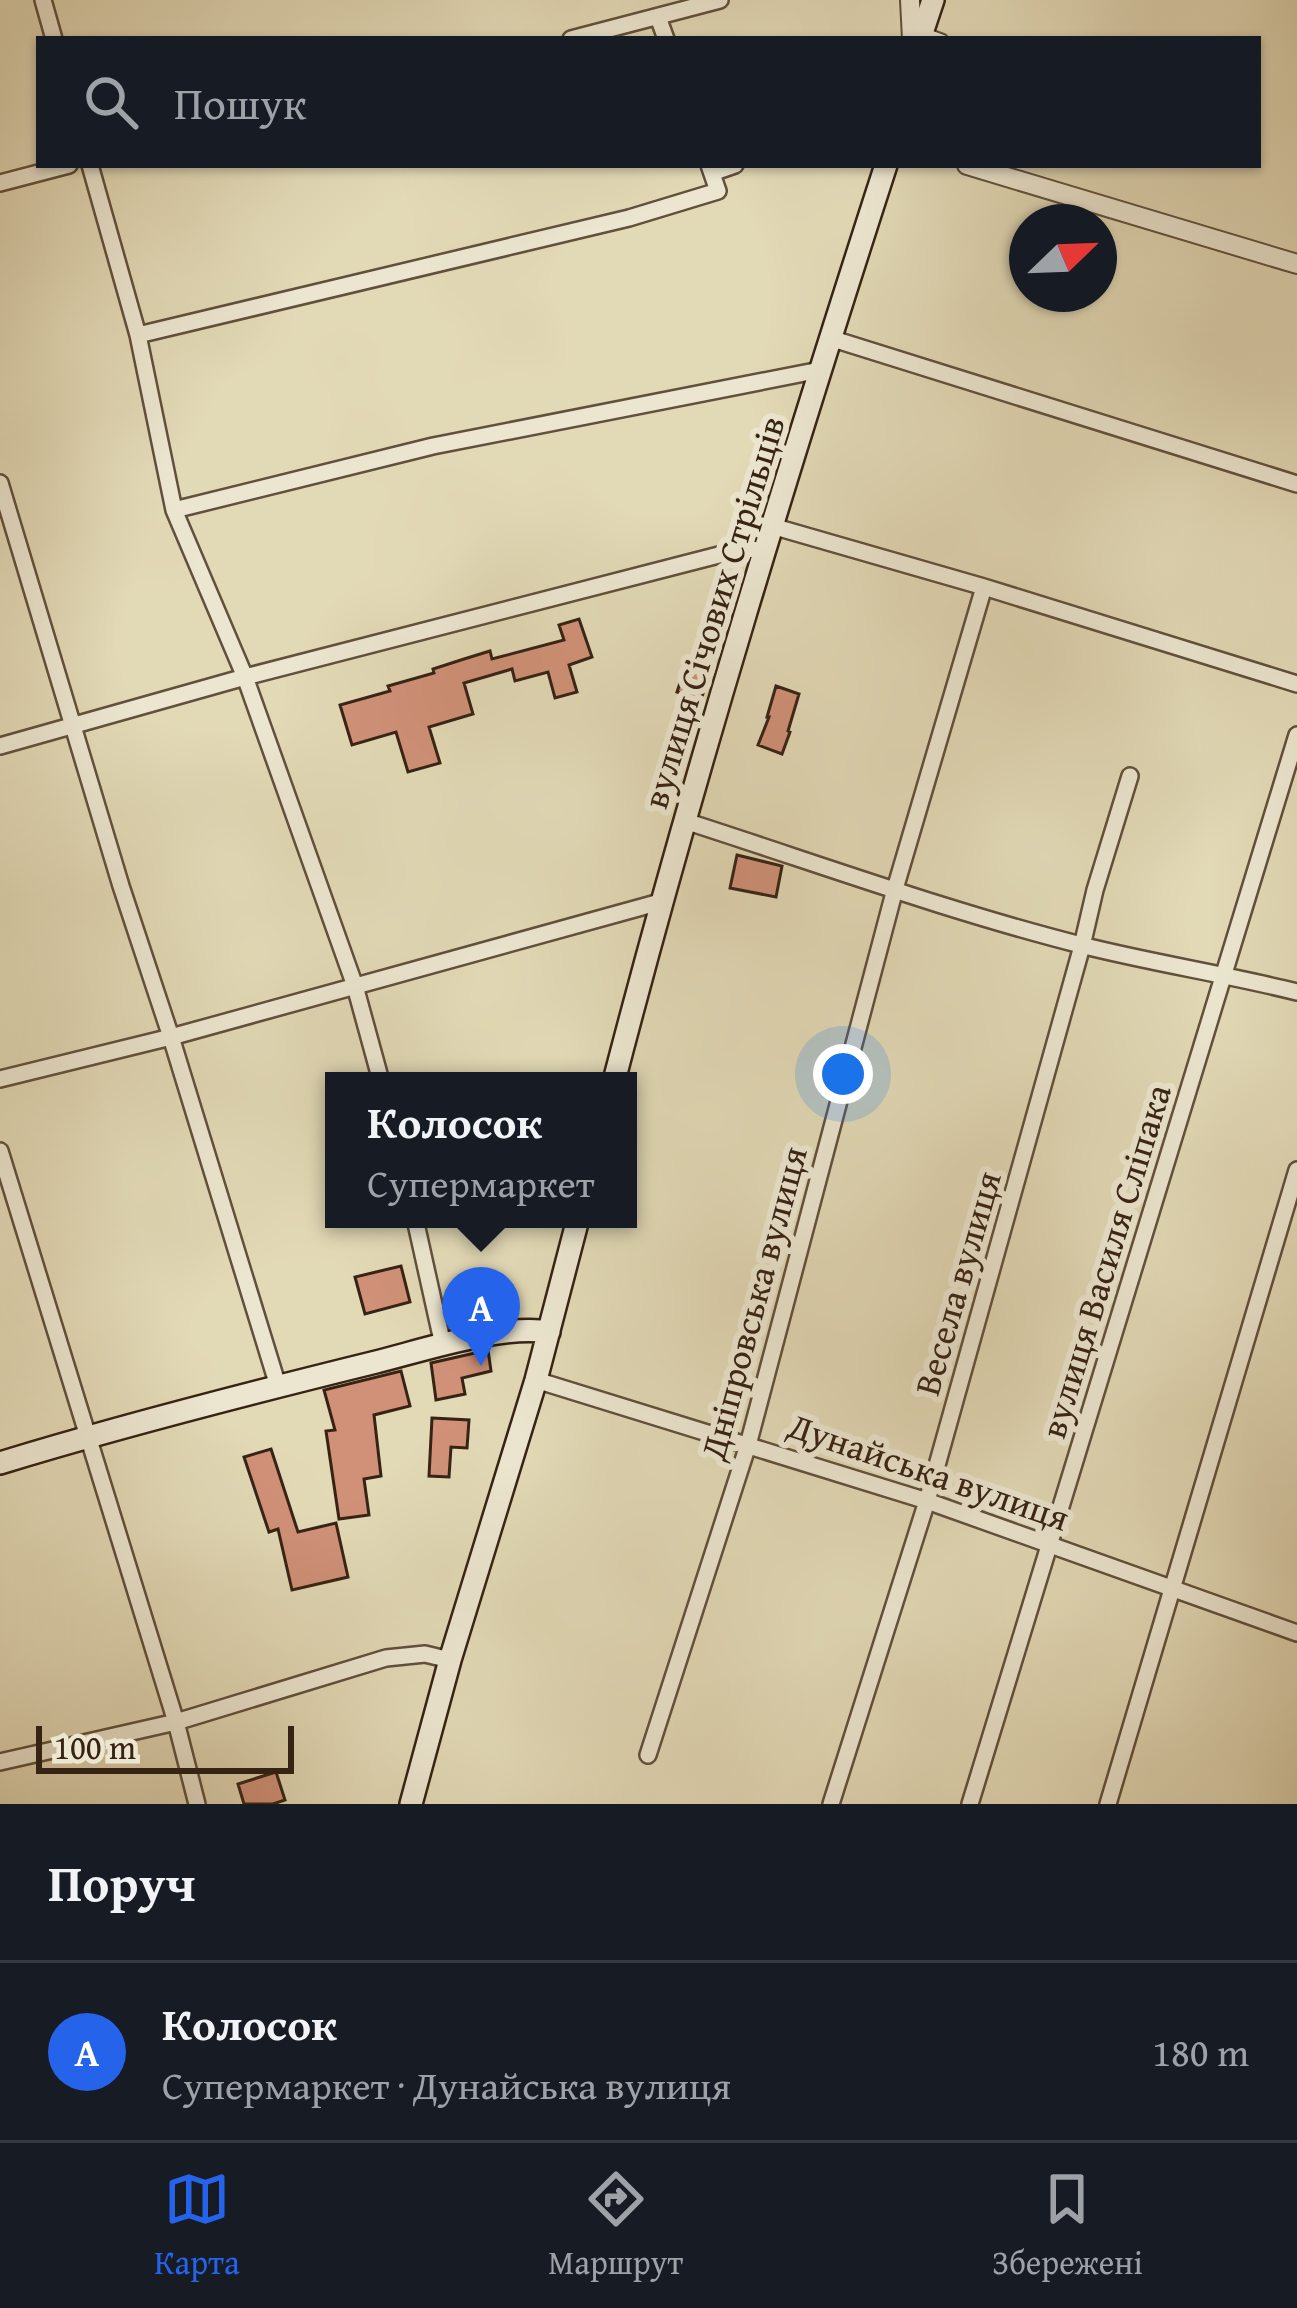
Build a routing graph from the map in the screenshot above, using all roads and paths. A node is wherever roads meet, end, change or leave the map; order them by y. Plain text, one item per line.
1 (44, 0) edge
2 (720, 0) edge
3 (925, 1) edge
4 (658, 17) junction
5 (53, 36) edge
6 (583, 36) edge
7 (665, 36) edge
8 (924, 36) edge
9 (58, 168) edge
10 (91, 168) edge
11 (885, 168) edge
12 (977, 168) edge
13 (711, 169) edge
14 (0, 183) edge
15 (1297, 263) edge
16 (138, 335) junction
17 (830, 338) junction
18 (820, 370) junction
19 (0, 483) edge
20 (1297, 484) edge
21 (174, 510) junction
22 (772, 526) junction
23 (764, 550) junction
24 (984, 587) junction
25 (245, 677) junction
26 (1297, 684) edge
27 (73, 724) junction
28 (1297, 735) edge
29 (0, 746) edge
30 (1130, 776) dead end
31 (685, 821) junction
32 (895, 889) junction
33 (660, 902) junction
34 (1082, 946) junction
35 (1224, 974) junction
36 (355, 986) junction
37 (1297, 992) edge
38 (171, 1037) junction
39 (379, 1072) edge
40 (616, 1072) edge
41 (0, 1078) edge
42 (0, 1151) edge
43 (1297, 1170) edge
44 (417, 1228) edge
45 (576, 1228) edge
46 (549, 1332) junction
47 (443, 1345) junction
48 (536, 1380) junction
49 (278, 1386) junction
50 (87, 1436) junction
51 (748, 1445) junction
52 (0, 1463) edge
53 (927, 1501) junction
54 (1049, 1545) junction
55 (1171, 1588) junction
56 (1297, 1634) edge
57 (450, 1660) junction
58 (176, 1722) junction
59 (648, 1755) dead end
60 (0, 1762) edge
61 (197, 1804) edge
62 (411, 1804) edge
63 (831, 1804) edge
64 (970, 1804) edge
65 (1108, 1804) edge

1 - 5 street
2 - 4 street
3 - 8 main road
4 - 6 street
4 - 7 street
9 - 14 street
10 - 16 street
11 - 17 main road, вулиця Січових Стрільців
12 - 15 street
13 - 16 street
16 - 21 street
17 - 18 main road, вулиця Січових Стрільців
17 - 20 street
18 - 21 street
18 - 22 main road, вулиця Січових Стрільців
19 - 27 street
21 - 25 street
22 - 23 main road, вулиця Січових Стрільців
22 - 24 street
23 - 25 street
23 - 31 main road, вулиця Січових Стрільців
24 - 26 street
24 - 32 street, Дніпровська вулиця
25 - 27 street
25 - 36 street
27 - 29 street
27 - 38 street
28 - 35 street, вулиця Василя Сліпака
30 - 34 street, Весела вулиця
31 - 32 street
31 - 33 main road, вулиця Січових Стрільців
32 - 34 street
32 - 51 street, Дніпровська вулиця
33 - 36 street
33 - 40 main road, вулиця Січових Стрільців
34 - 35 street
34 - 53 street, Весела вулиця
35 - 37 street
35 - 54 street, вулиця Василя Сліпака
36 - 38 street
36 - 39 street
38 - 41 street
38 - 49 street
42 - 50 street
43 - 55 street
44 - 47 street
45 - 46 main road
46 - 47 main road
46 - 48 main road
47 - 49 main road
48 - 51 street, Дунайська вулиця
48 - 57 main road
49 - 50 main road
50 - 52 main road
50 - 58 street
51 - 53 street, Дунайська вулиця
51 - 59 street, Дніпровська вулиця
53 - 54 street, Дунайська вулиця
53 - 63 street, Весела вулиця
54 - 55 street, Дунайська вулиця
54 - 64 street, вулиця Василя Сліпака
55 - 56 street, Дунайська вулиця
55 - 65 street
57 - 58 street
57 - 62 main road
58 - 60 street
58 - 61 street

